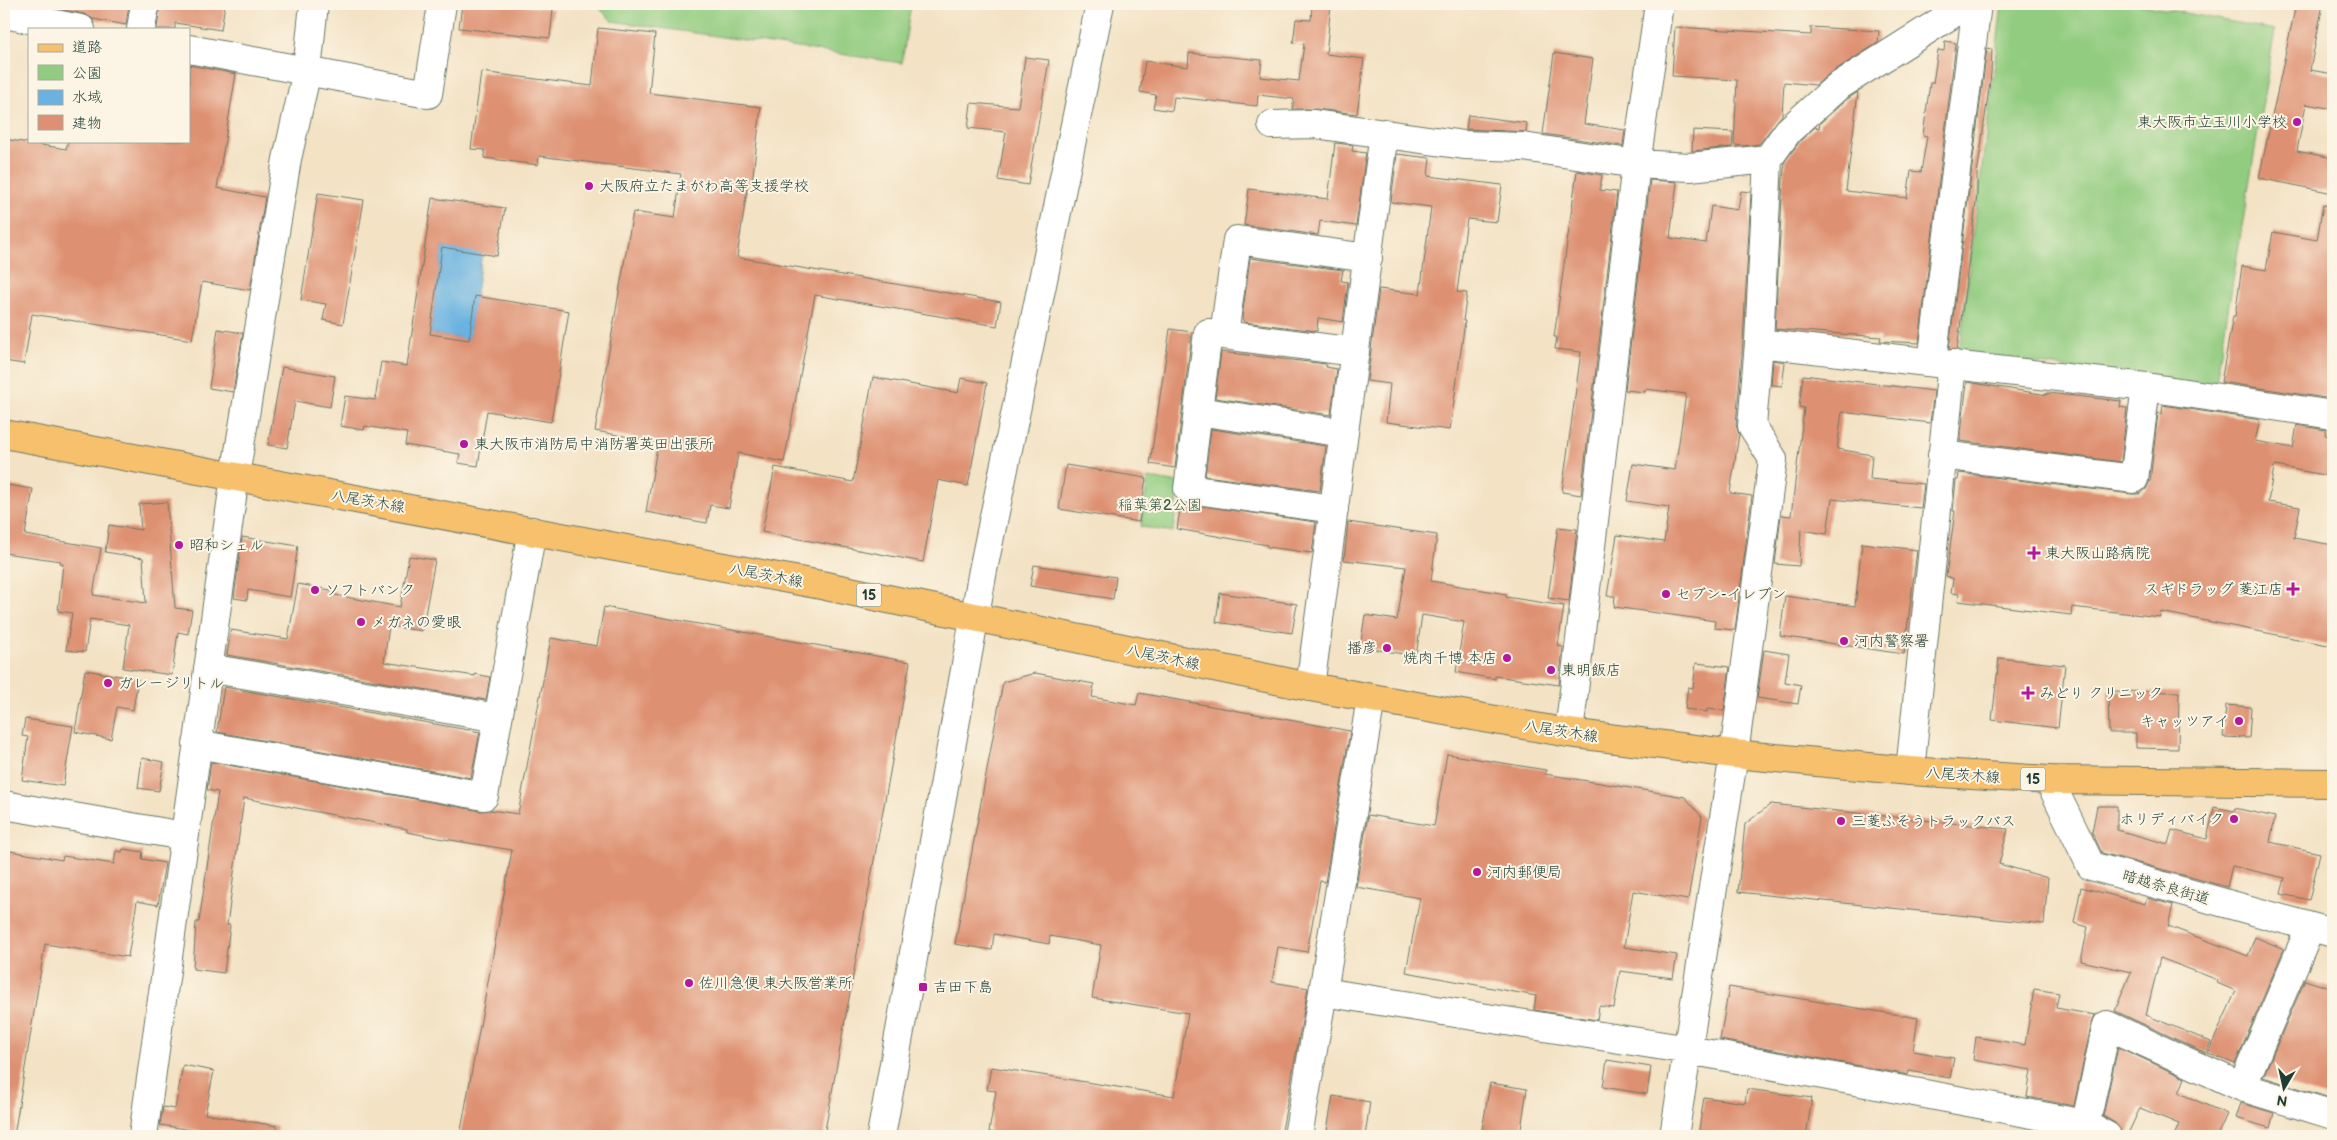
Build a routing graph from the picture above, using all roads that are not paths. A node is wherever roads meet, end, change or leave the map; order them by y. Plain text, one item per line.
1 (145, 4) edge
2 (314, 4) edge
3 (442, 4) edge
4 (1100, 4) edge
5 (1660, 4) edge
6 (1968, 4) edge
7 (1977, 4) edge
8 (4, 14) edge
9 (53, 14) edge
10 (79, 28) edge
11 (141, 28) edge
12 (190, 49) edge
13 (307, 71) junction
14 (1272, 125) dead end
15 (1384, 133) junction
16 (1768, 159) junction
17 (1636, 164) junction
18 (1368, 258) junction
19 (1224, 335) junction
20 (1759, 342) junction
21 (1355, 352) junction
22 (1942, 363) junction
23 (2146, 387) junction
24 (1198, 411) junction
25 (2333, 415) edge
26 (1344, 433) junction
27 (4, 434) edge
28 (1942, 455) junction
29 (235, 476) junction
30 (1334, 509) junction
31 (532, 531) junction
32 (974, 618) junction
33 (208, 668) junction
34 (1310, 687) junction
35 (1371, 698) junction
36 (498, 718) junction
37 (1569, 733) junction
38 (197, 744) junction
39 (1734, 754) junction
40 (1910, 771) junction
41 (2048, 780) junction
42 (2333, 783) edge
43 (4, 805) edge
44 (184, 836) junction
45 (2322, 930) edge
46 (1323, 992) junction
47 (1689, 1050) junction
48 (2242, 1087) junction
49 (2333, 1114) edge
50 (2092, 1132) edge
51 (143, 1136) edge
52 (881, 1136) edge
53 (1298, 1136) edge
54 (1674, 1136) edge

1 - 11 street
2 - 13 street
3 - 13 street
4 - 32 street
5 - 17 street
6 - 16 street
7 - 22 street
8 - 9 street
9 - 10 street
12 - 13 street
13 - 29 street
14 - 15 street
15 - 17 street
15 - 18 street
16 - 17 street
16 - 20 street
17 - 37 street
18 - 19 street
18 - 21 street
19 - 21 street
19 - 24 street
20 - 22 street
20 - 39 street
21 - 26 street
22 - 23 street
22 - 28 street
23 - 25 street
23 - 28 street
24 - 26 street
24 - 30 street
26 - 30 street
27 - 29 main road, 八尾茨木線 / 15
28 - 40 street
29 - 31 main road, 八尾茨木線 / 15
29 - 33 street
30 - 34 street
31 - 32 main road, 八尾茨木線 / 15
31 - 36 street
32 - 34 main road, 八尾茨木線 / 15
32 - 52 street
33 - 36 street
33 - 38 street
34 - 35 main road, 八尾茨木線 / 15
35 - 37 main road, 八尾茨木線 / 15
35 - 46 street
36 - 38 street
37 - 39 main road, 八尾茨木線 / 15
38 - 44 street
39 - 40 main road, 八尾茨木線 / 15
39 - 47 street
40 - 41 main road, 八尾茨木線 / 15
41 - 42 main road, 八尾茨木線 / 15
41 - 45 street, 暗越奈良街道
43 - 44 street
44 - 51 street
45 - 48 street
46 - 47 street
46 - 53 street
47 - 50 street
47 - 54 street
48 - 49 street
48 - 50 street

